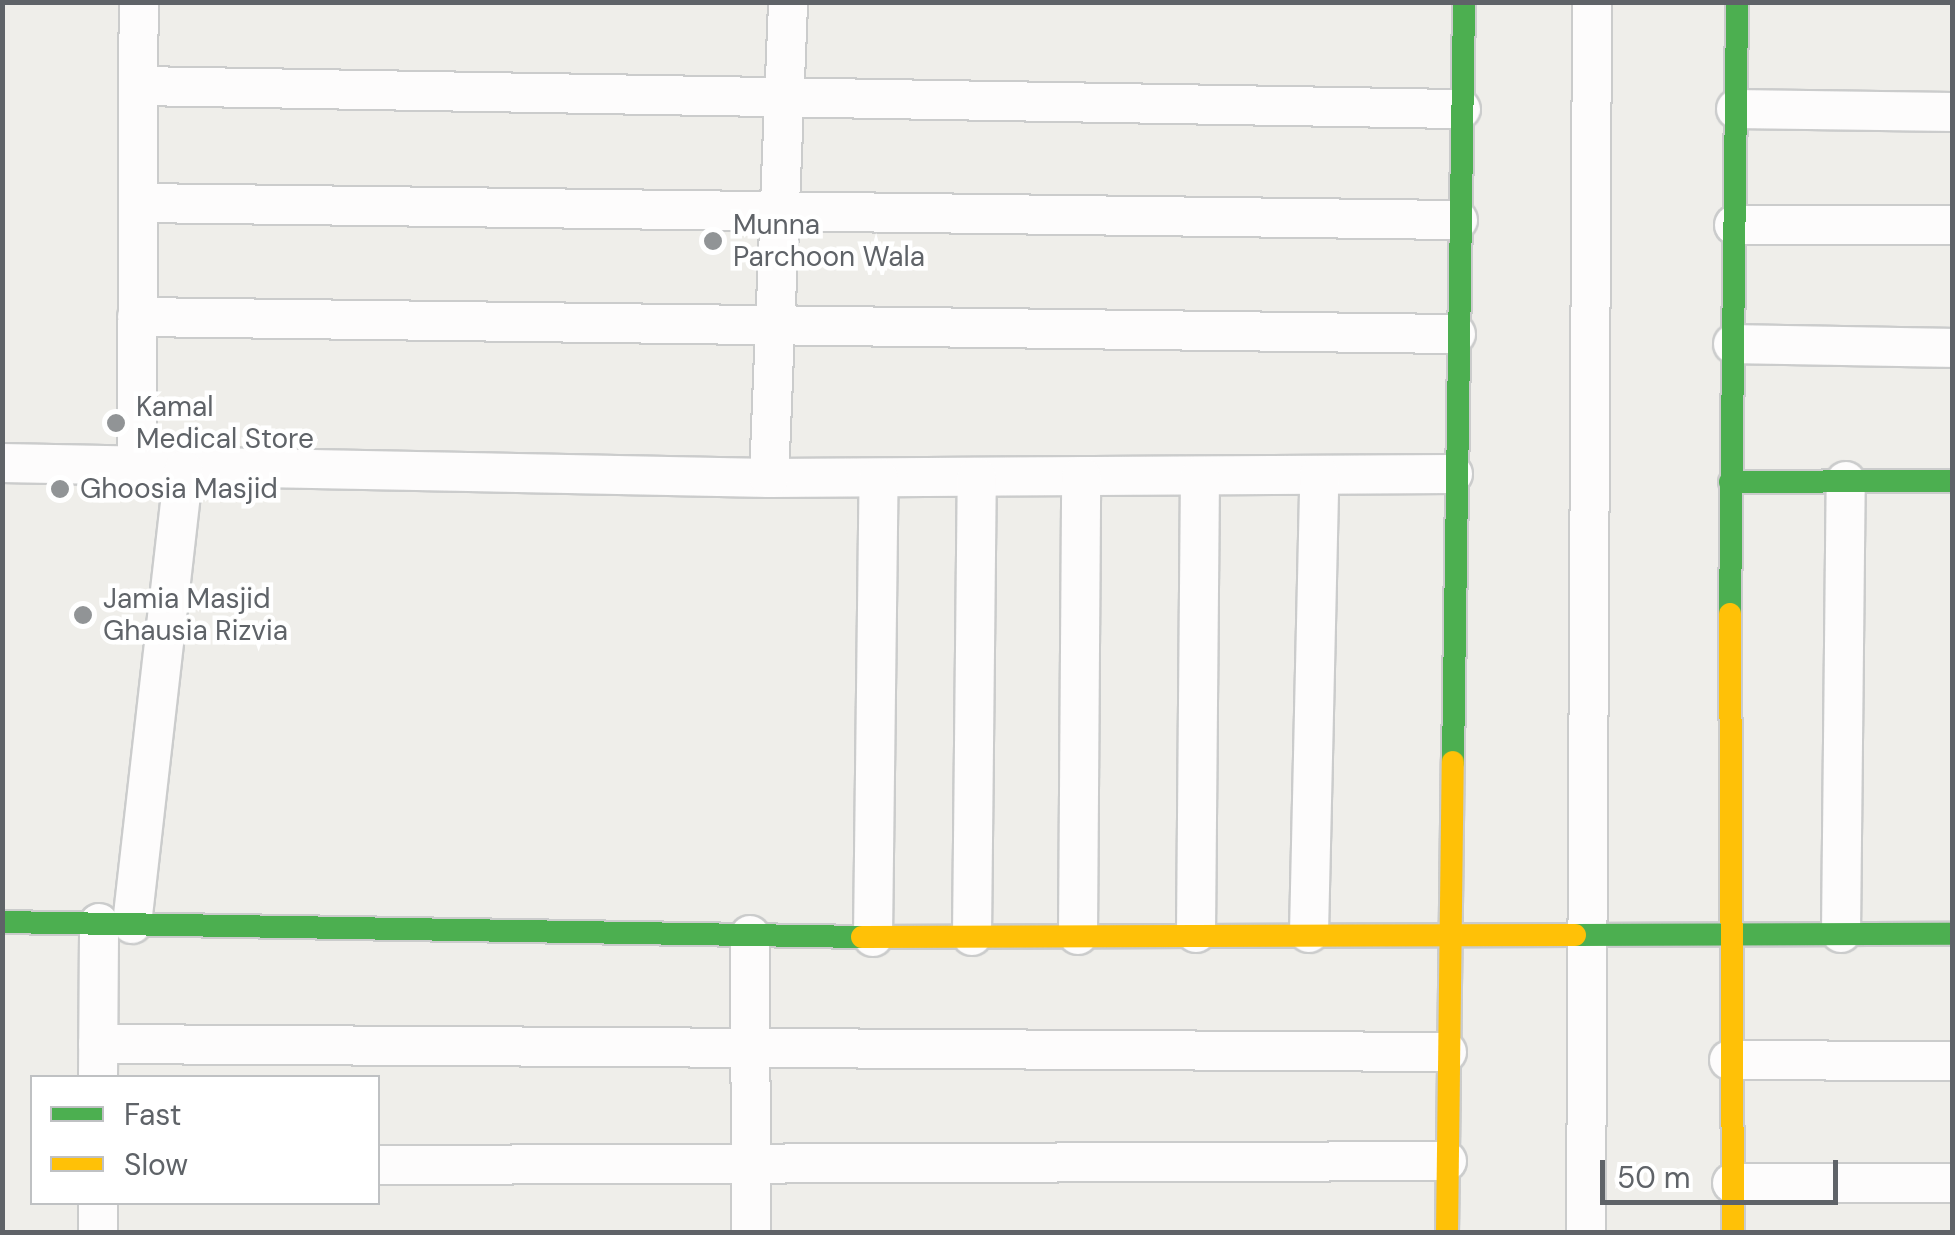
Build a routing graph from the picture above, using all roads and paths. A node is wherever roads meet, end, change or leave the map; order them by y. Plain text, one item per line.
1 (138, 2) edge
2 (788, 2) edge
3 (1464, 2) edge
4 (1592, 2) edge
5 (1737, 2) edge
6 (138, 86) junction
7 (784, 102) junction
8 (1461, 109) junction
9 (1736, 109) junction
10 (1952, 112) edge
11 (138, 202) junction
12 (779, 213) junction
13 (1458, 220) junction
14 (1734, 225) junction
15 (1952, 225) edge
16 (138, 316) junction
17 (770, 330) junction
18 (1456, 334) junction
19 (1733, 344) junction
20 (1952, 348) edge
21 (2, 463) edge
22 (137, 469) junction
23 (184, 470) junction
24 (1452, 474) junction
25 (1319, 475) junction
26 (1082, 476) junction
27 (1200, 476) junction
28 (977, 477) junction
29 (769, 478) junction
30 (878, 478) junction
31 (1952, 480) edge
32 (1846, 481) junction
33 (1730, 482) junction
34 (1952, 902) edge
35 (2, 922) edge
36 (115, 923) junction
37 (1586, 930) junction
38 (1309, 932) junction
39 (1727, 932) junction
40 (1840, 933) junction
41 (1196, 934) junction
42 (1952, 934) edge
43 (750, 935) junction
44 (1078, 935) junction
45 (873, 936) junction
46 (972, 936) junction
47 (1448, 937) junction
48 (1448, 1052) junction
49 (750, 1054) junction
50 (1729, 1060) junction
51 (98, 1061) edge
52 (1952, 1061) edge
53 (1447, 1160) junction
54 (380, 1166) edge
55 (751, 1167) junction
56 (1732, 1182) junction
57 (1952, 1184) edge
58 (98, 1205) edge
59 (98, 1232) edge
60 (751, 1232) edge
61 (1447, 1232) edge
62 (1586, 1232) edge
63 (1733, 1232) edge

1 - 6 street
2 - 7 street
3 - 8 street
4 - 37 street
5 - 9 street
6 - 7 street
6 - 11 street
7 - 8 street
7 - 12 street
8 - 13 street
9 - 10 street
9 - 14 street
11 - 12 street
11 - 16 street
12 - 13 street
12 - 17 street
13 - 18 street
14 - 15 street
14 - 19 street
16 - 17 street
16 - 22 street
17 - 18 street
17 - 29 street
18 - 24 street
19 - 20 street
19 - 33 street
21 - 22 street
22 - 23 street
23 - 29 street
23 - 36 street
24 - 25 street
24 - 47 street
25 - 27 street
25 - 38 street
26 - 27 street
26 - 28 street
26 - 44 street
27 - 41 street
28 - 30 street
28 - 46 street
29 - 30 street
30 - 45 street
31 - 32 street
32 - 33 street
32 - 40 street
33 - 39 street
34 - 42 street
35 - 36 street
36 - 43 street
36 - 51 street
37 - 39 street
37 - 47 street
37 - 62 street
38 - 41 street
38 - 47 street
39 - 40 street
39 - 50 street
40 - 42 street
41 - 44 street
43 - 45 street
43 - 49 street
44 - 46 street
45 - 46 street
47 - 48 street
48 - 49 street
48 - 53 street
49 - 51 street
49 - 55 street
50 - 52 street
50 - 56 street
53 - 55 street
53 - 61 street
54 - 55 street
55 - 60 street
56 - 57 street
56 - 63 street
58 - 59 street

